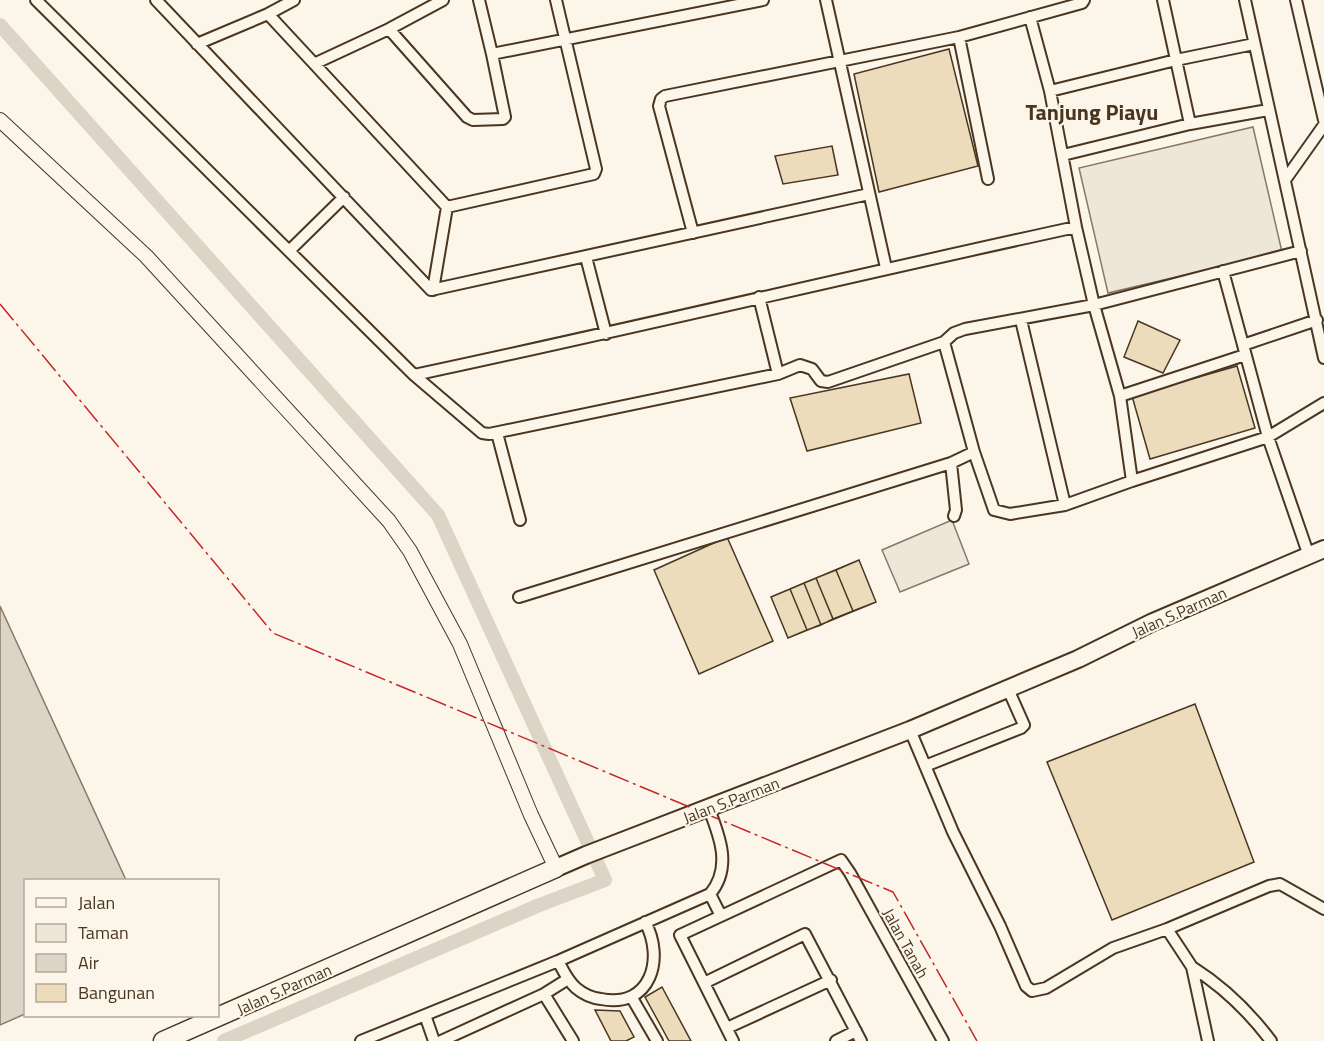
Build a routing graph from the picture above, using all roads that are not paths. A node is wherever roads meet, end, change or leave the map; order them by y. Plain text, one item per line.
1 (36, 0) edge
2 (156, 0) edge
3 (294, 0) edge
4 (443, 0) edge
5 (479, 0) edge
6 (556, 0) edge
7 (763, 0) edge
8 (826, 0) edge
9 (1084, 0) edge
10 (1163, 0) edge
11 (1245, 0) edge
12 (1296, 0) edge
13 (268, 14) junction
14 (1030, 17) junction
15 (389, 29) junction
16 (959, 37) junction
17 (566, 38) junction
18 (197, 44) junction
19 (1254, 44) junction
20 (492, 54) junction
21 (839, 60) junction
22 (1176, 60) junction
23 (316, 63) junction
24 (1050, 91) junction
25 (1268, 110) junction
26 (0, 120) edge
27 (1324, 120) edge
28 (1190, 124) junction
29 (1322, 131) edge
30 (1064, 155) junction
31 (988, 179) dead end
32 (1285, 180) junction
33 (869, 194) junction
34 (344, 197) junction
35 (447, 207) junction
36 (1076, 226) junction
37 (693, 233) junction
38 (289, 251) junction
39 (1301, 251) junction
40 (586, 256) junction
41 (886, 268) junction
42 (1223, 271) junction
43 (433, 290) junction
44 (759, 297) junction
45 (1094, 305) junction
46 (1021, 320) junction
47 (1317, 320) junction
48 (606, 334) junction
49 (944, 342) junction
50 (1244, 350) junction
51 (1324, 358) edge
52 (778, 374) junction
53 (414, 375) junction
54 (1120, 396) junction
55 (1324, 404) edge
56 (497, 433) junction
57 (1268, 437) junction
58 (974, 452) junction
59 (951, 463) junction
60 (1132, 480) junction
61 (1065, 505) junction
62 (954, 516) dead end
63 (520, 520) dead end
64 (1311, 555) edge
65 (519, 597) dead end
66 (1008, 689) junction
67 (910, 730) junction
68 (925, 766) junction
69 (709, 808) junction
70 (556, 868) junction
71 (710, 894) junction
72 (1324, 909) edge
73 (721, 916) junction
74 (645, 922) junction
75 (1167, 929) junction
76 (558, 961) junction
77 (1192, 967) junction
78 (568, 979) junction
79 (831, 981) junction
80 (704, 983) junction
81 (544, 994) junction
82 (632, 998) junction
83 (425, 1014) junction
84 (219, 1016) edge
85 (218, 1017) edge
86 (727, 1028) junction
87 (858, 1036) edge
88 (163, 1041) edge
89 (361, 1041) edge
90 (434, 1041) edge
91 (441, 1041) edge
92 (572, 1041) edge
93 (657, 1041) edge
94 (733, 1041) edge
95 (836, 1041) edge
96 (943, 1041) edge
97 (1208, 1041) edge
98 (1271, 1041) edge

1 - 38 street
2 - 18 street
3 - 13 street
4 - 15 street
5 - 20 street
6 - 17 street
7 - 17 street
8 - 21 street
9 - 14 street
10 - 22 street
11 - 19 street
12 - 27 street
13 - 18 street
13 - 23 street
14 - 16 street
14 - 24 street
15 - 20 street
15 - 23 street
16 - 21 street
16 - 31 street
17 - 20 street
17 - 35 street
18 - 34 street
19 - 22 street
19 - 25 street
21 - 33 street
21 - 37 street
22 - 24 street
22 - 28 street
23 - 35 street
24 - 30 street
25 - 28 street
25 - 32 street
26 - 70 street
28 - 30 street
29 - 32 street
30 - 36 street
32 - 39 street
33 - 37 street
33 - 41 street
34 - 38 street
34 - 43 street
35 - 43 street
36 - 41 street
36 - 45 street
37 - 40 street
38 - 53 street
39 - 42 street
39 - 47 street
40 - 43 street
40 - 48 street
41 - 44 street
42 - 45 street
42 - 50 street
44 - 48 street
44 - 52 street
45 - 46 street
45 - 54 street
46 - 49 street
46 - 61 street
47 - 50 street
47 - 51 street
48 - 53 street
49 - 52 street
49 - 58 street
50 - 54 street
50 - 57 street
52 - 56 street
53 - 56 street
54 - 60 street
55 - 57 street
56 - 63 street
57 - 60 street
57 - 64 street
58 - 59 street
58 - 61 street
59 - 62 street
59 - 65 street
60 - 61 street
64 - 66 main road, Jalan S.Parman
66 - 67 main road, Jalan S.Parman
66 - 68 street
67 - 68 street
67 - 69 main road, Jalan S.Parman
68 - 75 street
69 - 70 main road, Jalan S.Parman
69 - 71 street
70 - 84 main road, Jalan S.Parman
71 - 73 street
71 - 74 street
72 - 75 street
73 - 80 street
73 - 96 street, Jalan Tanah
74 - 76 street
74 - 82 street
75 - 77 street
76 - 78 street
76 - 83 street
77 - 97 street
77 - 98 street
78 - 81 street
78 - 82 street
79 - 80 street
79 - 86 street
79 - 87 street
80 - 86 street
81 - 91 street
81 - 92 street
82 - 93 street
83 - 89 street
83 - 90 street
85 - 88 main road, Jalan S.Parman
86 - 94 street
87 - 95 street

